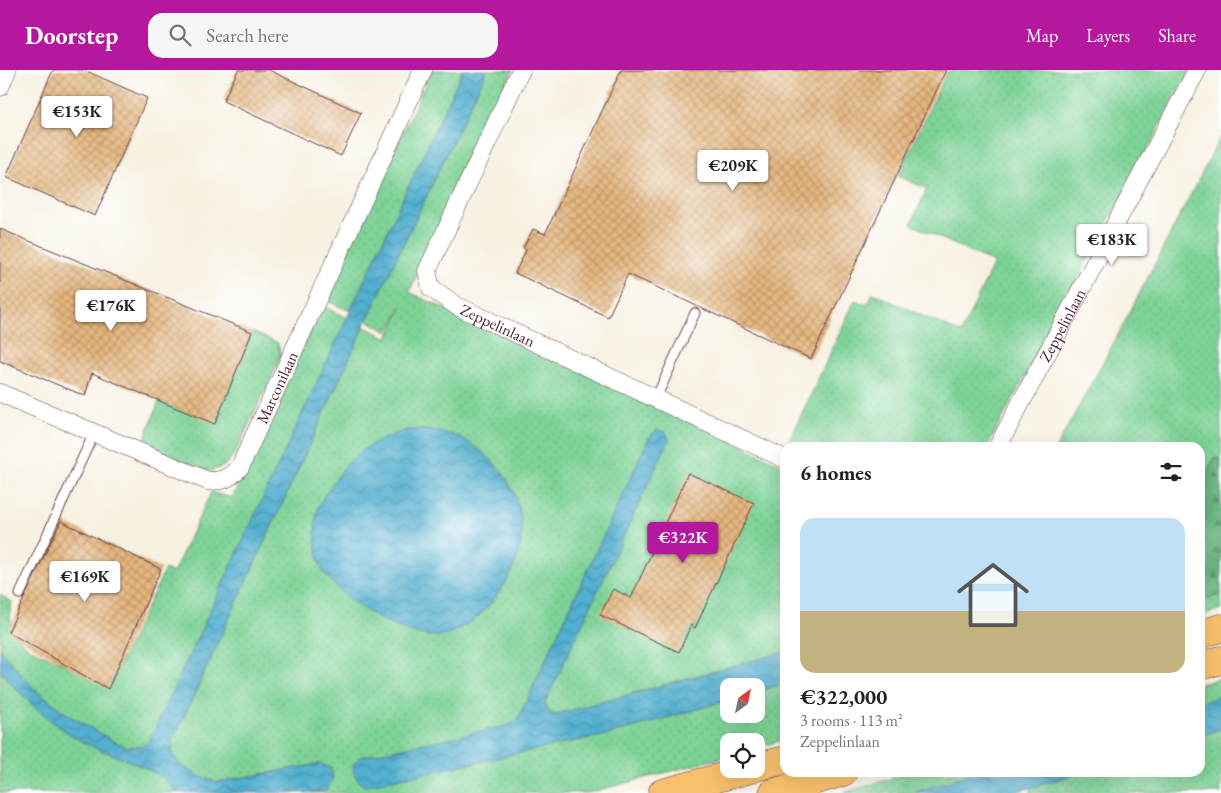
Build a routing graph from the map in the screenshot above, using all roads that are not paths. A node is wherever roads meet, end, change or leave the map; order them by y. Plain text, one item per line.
1 (7, 70) edge
2 (423, 70) edge
3 (521, 70) edge
4 (1197, 70) edge
5 (0, 87) edge
6 (695, 313) dead end
7 (0, 393) edge
8 (656, 398) junction
9 (94, 433) junction
10 (1000, 442) edge
11 (780, 457) edge
12 (20, 594) dead end
13 (1221, 628) edge
14 (1205, 633) edge
15 (1221, 660) edge
16 (1205, 665) edge
17 (780, 761) edge
18 (765, 766) edge
19 (826, 777) edge
20 (720, 778) edge
21 (662, 793) edge
22 (773, 793) edge

1 - 5 street
2 - 9 street, Marconilaan
3 - 8 street, Zeppelinlaan
4 - 10 street, Zeppelinlaan
6 - 8 lane
7 - 9 street, Marconilaan
8 - 11 street, Zeppelinlaan
9 - 12 lane
13 - 14 highway
15 - 16 highway
17 - 18 highway
19 - 22 highway
20 - 21 highway

